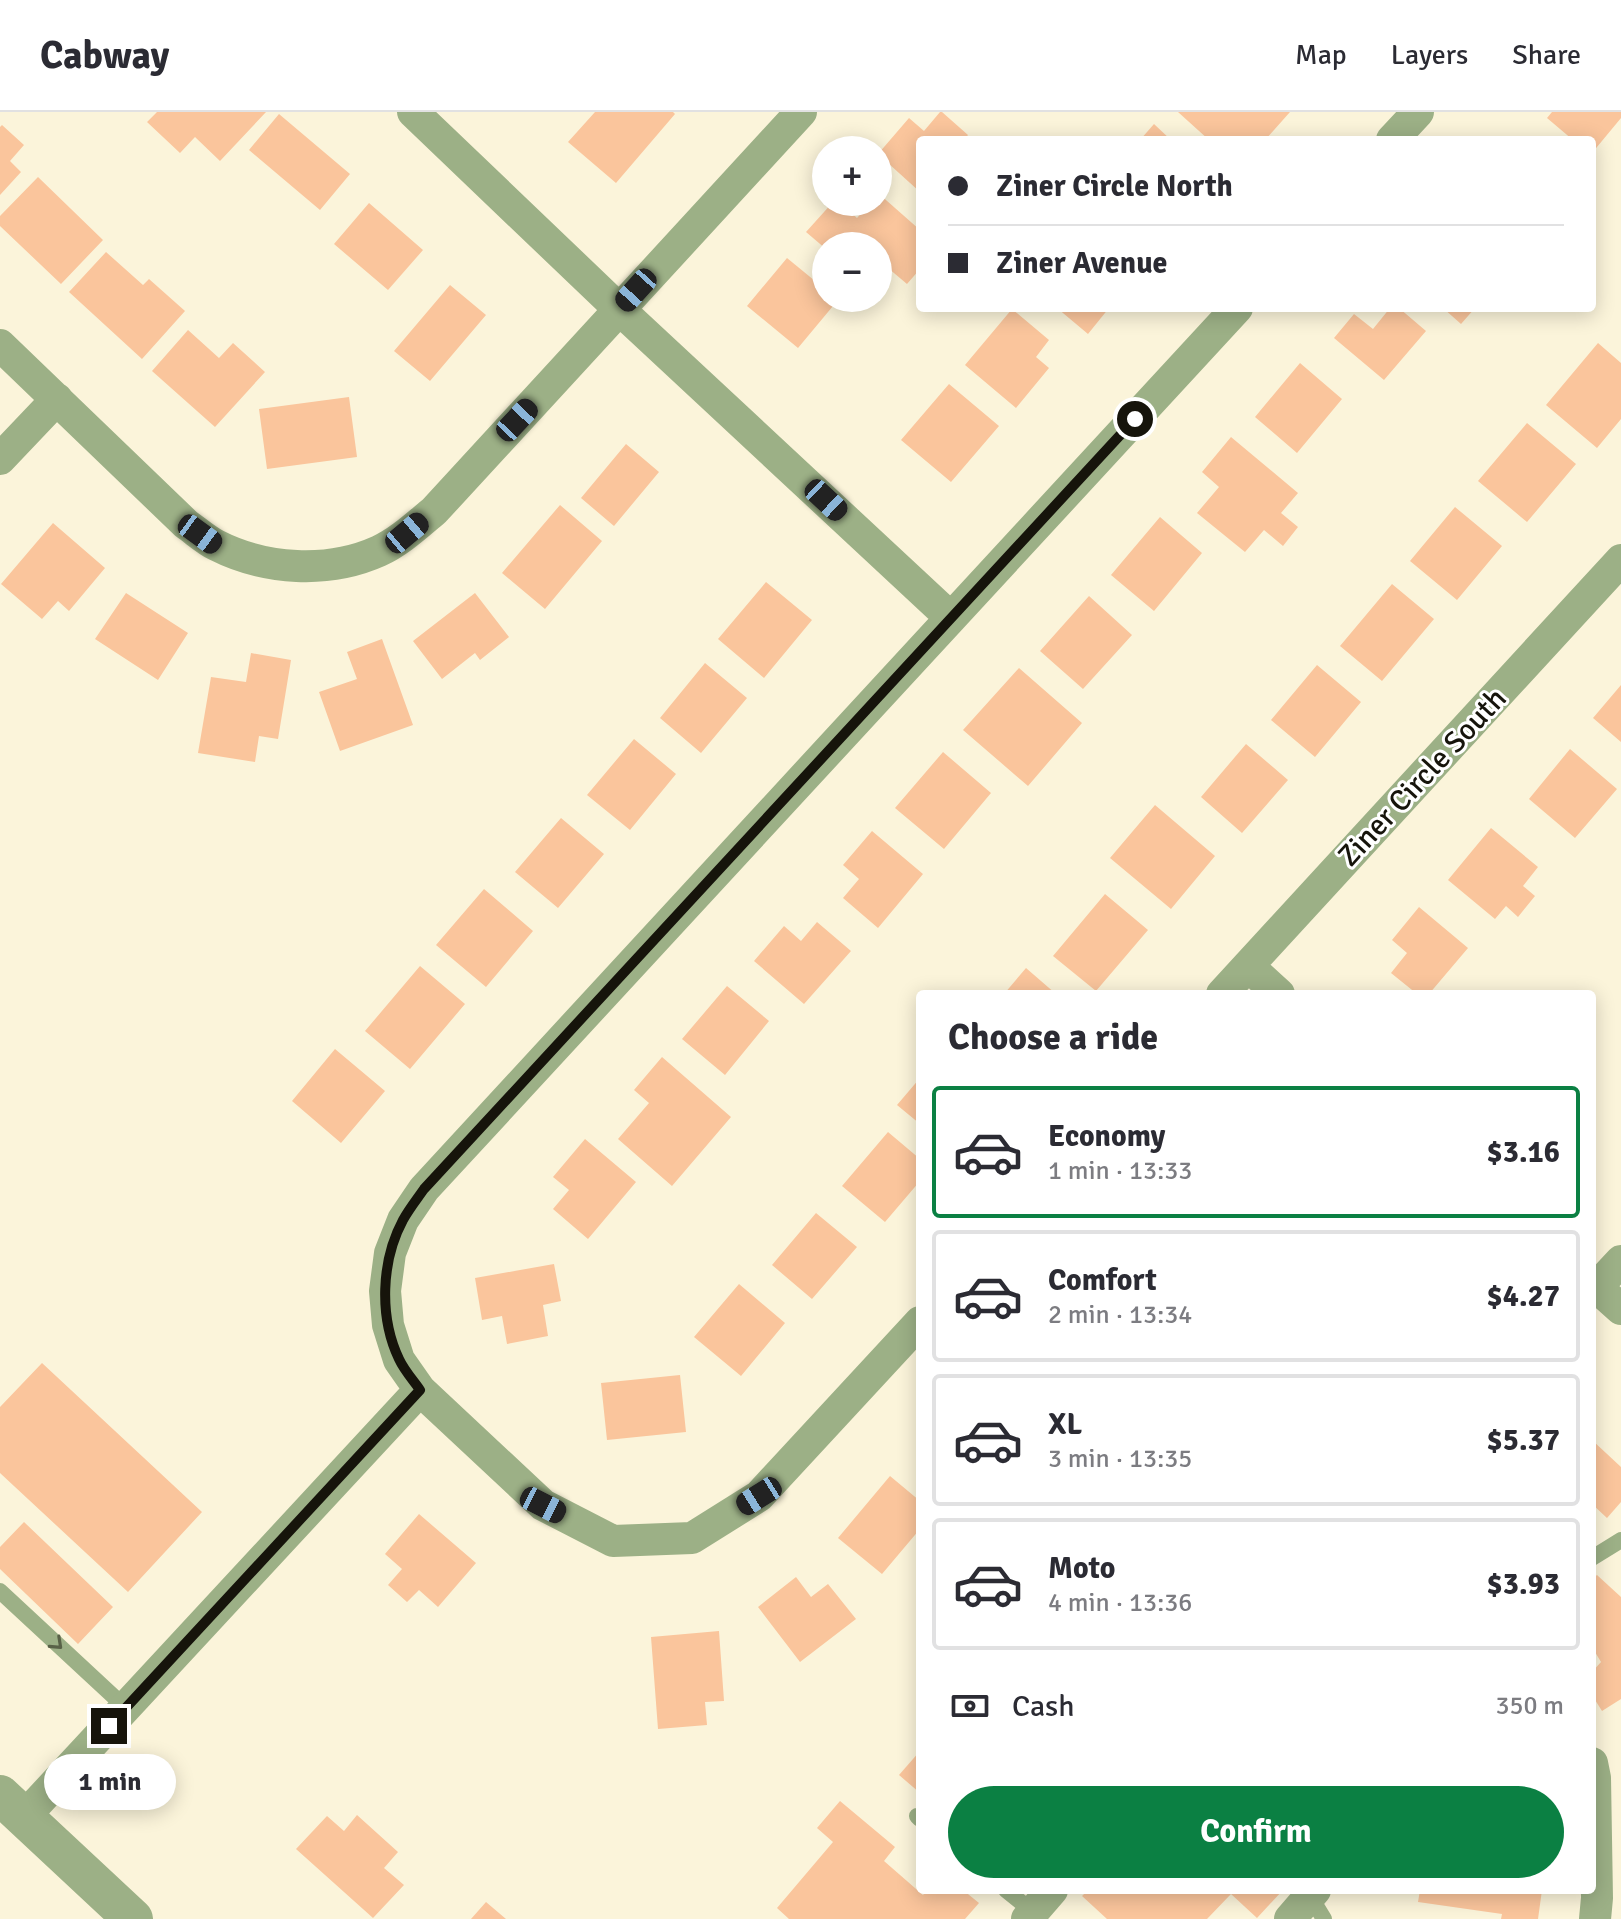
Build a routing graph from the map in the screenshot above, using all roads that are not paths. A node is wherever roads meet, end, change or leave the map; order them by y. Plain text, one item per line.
1 (413, 112) edge
2 (801, 112) edge
3 (1418, 112) edge
4 (1396, 136) edge
5 (619, 309) junction
6 (1233, 312) edge
7 (0, 345) edge
8 (57, 399) junction
9 (0, 459) edge
10 (1621, 560) edge
11 (951, 618) junction
12 (1248, 966) junction
13 (1226, 990) edge
14 (1275, 990) edge
15 (1621, 1261) edge
16 (1596, 1285) edge
17 (1596, 1289) edge
18 (1621, 1309) edge
19 (916, 1326) edge
20 (420, 1390) junction
21 (1621, 1540) edge
22 (1596, 1556) edge
23 (0, 1591) edge
24 (126, 1708) junction
25 (12, 1806) edge
26 (1596, 1838) edge
27 (1012, 1894) edge
28 (1038, 1910) edge
29 (133, 1919) edge
30 (1595, 1919) edge

1 - 5 street
2 - 5 street
3 - 4 street
5 - 8 street
5 - 11 street
6 - 11 street
7 - 8 street
8 - 9 street
10 - 12 street, Ziner Circle South
11 - 20 street
12 - 13 street, Ziner Circle South
12 - 14 street
15 - 16 street
17 - 18 street
19 - 20 street
20 - 24 street
21 - 22 lane
23 -> 24 lane
24 - 25 street
25 - 29 street
26 - 30 street
27 - 28 lane

